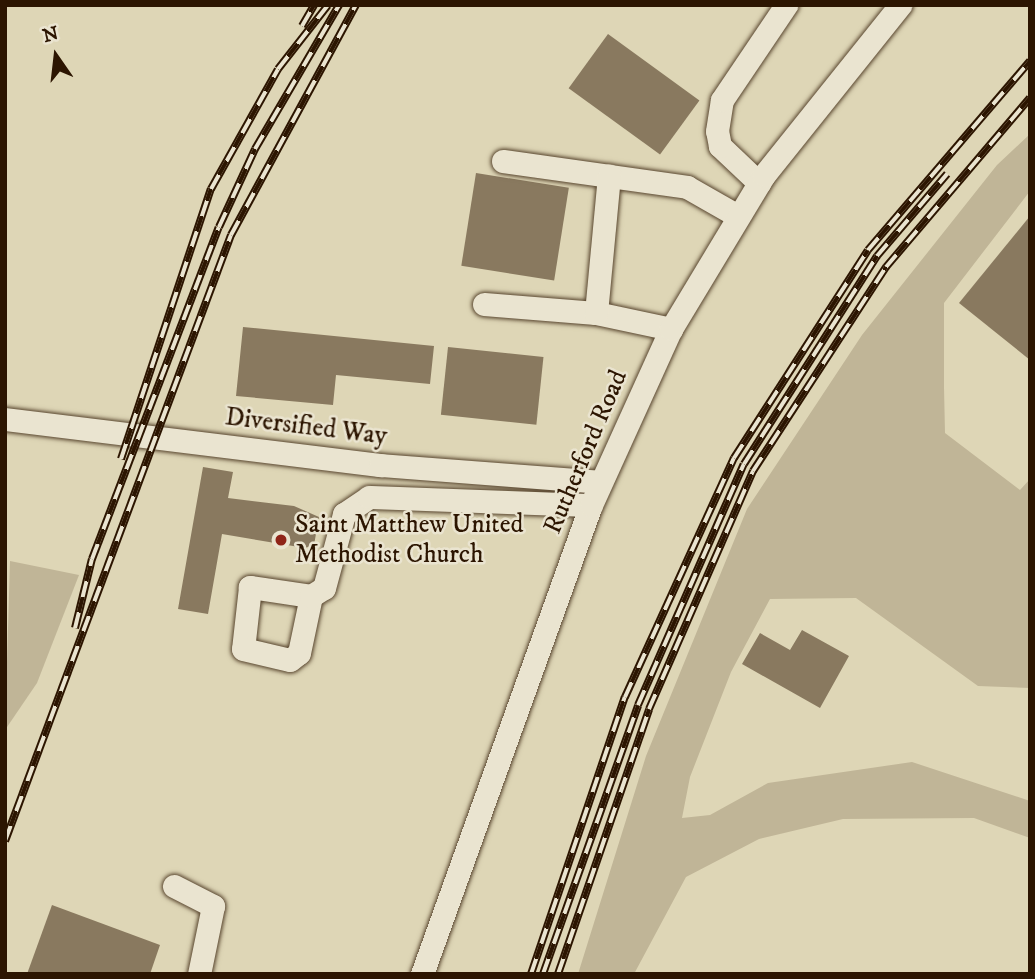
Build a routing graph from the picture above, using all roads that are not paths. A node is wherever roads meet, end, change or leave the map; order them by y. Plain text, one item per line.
1 (786, 5) edge
2 (892, 8) edge
3 (503, 161) dead end
4 (610, 176) junction
5 (759, 183) junction
6 (738, 216) junction
7 (484, 304) dead end
8 (596, 313) junction
9 (671, 329) junction
10 (5, 419) edge
11 (600, 482) junction
12 (590, 505) junction
13 (311, 596) dead end
14 (174, 886) dead end
15 (199, 974) edge
16 (422, 974) edge

1 - 5 street
2 - 5 street, Rutherford Road
3 - 4 street
4 - 6 street
4 - 8 street
5 - 6 street, Rutherford Road
6 - 9 street, Rutherford Road
7 - 8 street
8 - 9 street
9 - 11 street, Rutherford Road
10 - 11 street, Diversified Way
11 - 12 street, Rutherford Road
12 - 13 street
12 - 16 street, Rutherford Road
14 - 15 street

